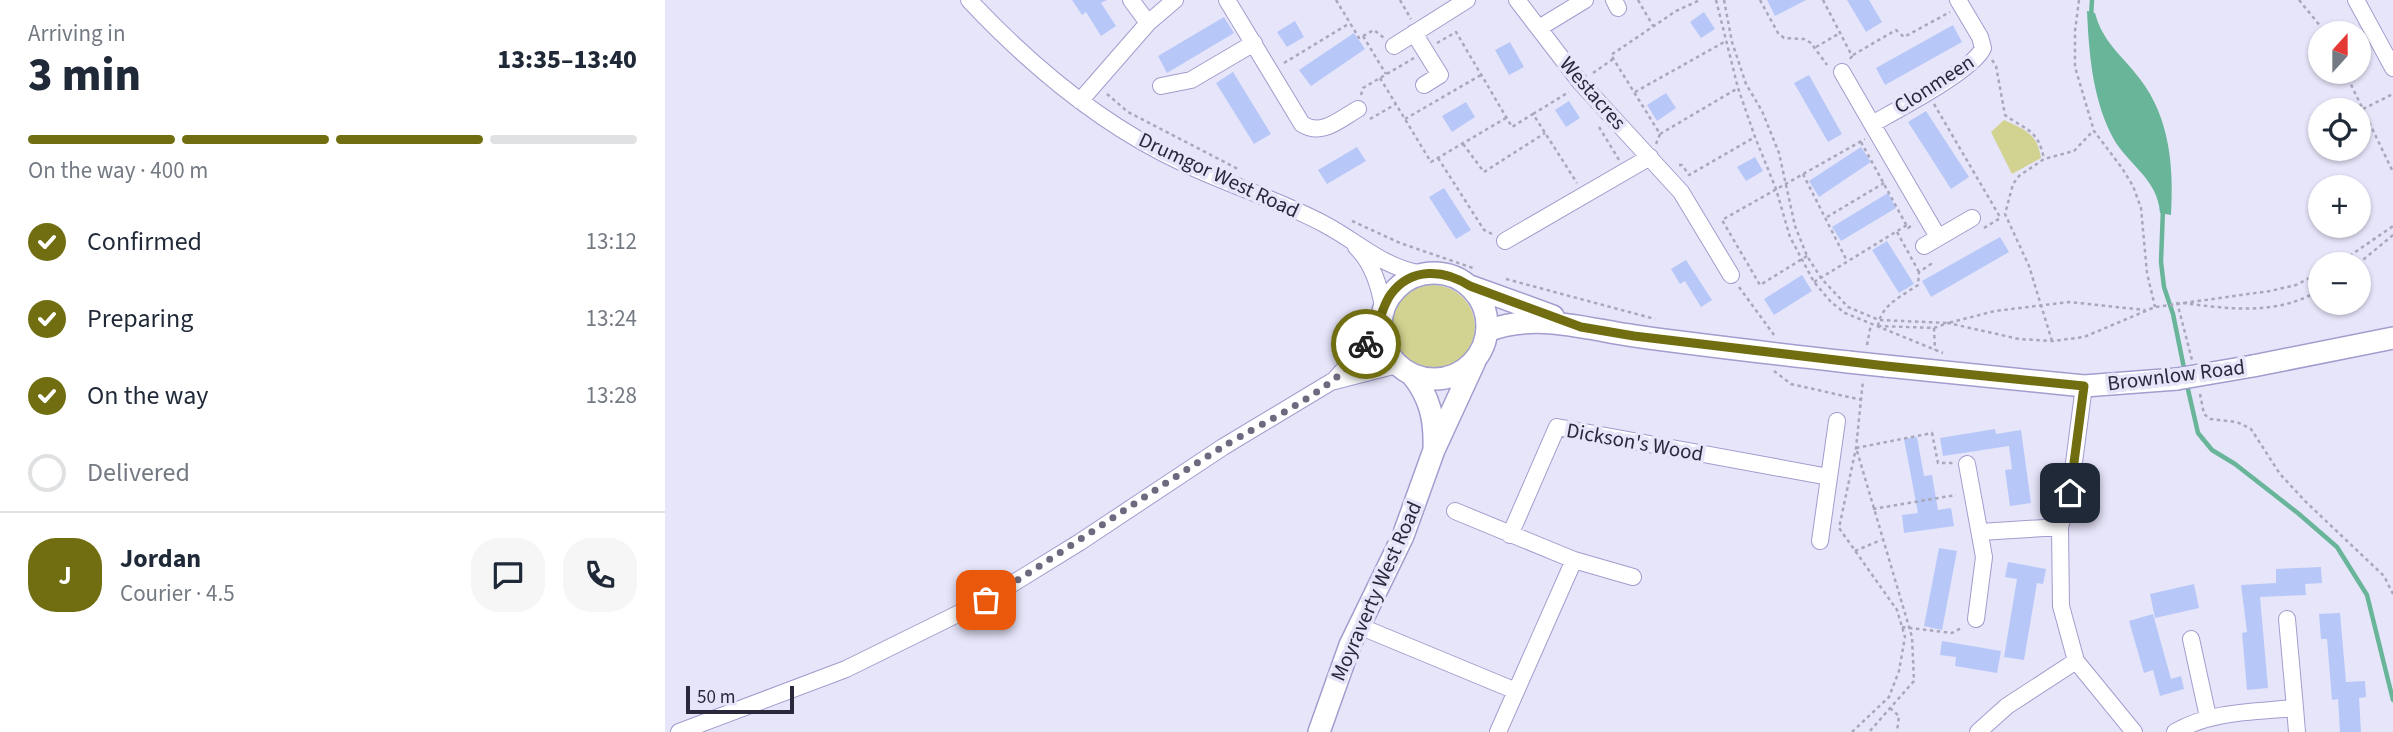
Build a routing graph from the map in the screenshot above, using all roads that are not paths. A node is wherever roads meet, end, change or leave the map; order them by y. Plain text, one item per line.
1 (969, 0) edge
2 (1131, 0) edge
3 (1175, 0) edge
4 (1227, 0) edge
5 (1467, 0) edge
6 (1517, 0) edge
7 (1585, 0) edge
8 (2356, 0) edge
9 (1960, 3) edge
10 (1148, 23) junction
11 (1539, 28) junction
12 (1416, 32) junction
13 (1254, 43) junction
14 (1394, 46) road end
15 (2393, 68) edge
16 (1842, 72) road end
17 (1424, 85) dead end
18 (1161, 86) dead end
19 (1080, 101) junction
20 (1358, 109) road end
21 (1874, 129) junction
22 (1654, 161) junction
23 (1972, 218) dead end
24 (1344, 237) junction
25 (1938, 237) junction
26 (1504, 241) road end
27 (1924, 246) road end
28 (1422, 274) junction
29 (1731, 275) road end
30 (1471, 277) junction
31 (1382, 313) junction
32 (1581, 327) junction
33 (1487, 331) junction
34 (2393, 338) edge
35 (1475, 361) junction
36 (1405, 370) junction
37 (1331, 382) junction
38 (2084, 386) junction
39 (1837, 421) dead end
40 (1434, 450) junction
41 (1967, 464) road end
42 (1829, 477) junction
43 (1455, 511) dead end
44 (2060, 527) junction
45 (1980, 532) junction
46 (1510, 535) junction
47 (1820, 541) dead end
48 (1574, 559) junction
49 (1633, 578) dead end
50 (1976, 619) road end
51 (2287, 619) dead end
52 (1359, 626) junction
53 (2191, 639) dead end
54 (2076, 661) junction
55 (1516, 691) junction
56 (2295, 708) junction
57 (2208, 717) junction
58 (679, 732) edge
59 (1319, 732) edge
60 (1498, 732) edge
61 (1978, 732) edge
62 (2134, 732) edge
63 (2175, 732) edge
64 (2297, 732) edge

1 - 19 street, Drumgor West Road
2 - 10 street
3 - 10 street
4 - 13 street
5 - 12 street
6 - 11 street, Westacres
7 - 11 street
8 - 15 street
9 - 21 street, Clonmeen
10 - 19 street
11 - 22 street, Westacres
12 - 14 street
12 - 17 street
13 - 18 street
13 - 20 street
16 - 21 street, Clonmeen
19 - 24 street, Drumgor West Road
21 - 25 street, Clonmeen
22 - 26 street
22 - 29 street, Westacres
23 - 25 street
24 - 28 street, Drumgor West Road
24 - 31 street, Drumgor West Road
25 - 27 street
28 - 30 main road
28 - 31 main road
30 - 32 main road, Brownlow Road
30 - 33 main road
31 - 36 main road
31 - 37 street
32 - 33 main road, Brownlow Road
32 - 38 main road, Brownlow Road, bridge
33 - 35 main road
34 - 38 main road, Brownlow Road, bridge
35 - 36 main road
35 - 40 main road, Moyraverty West Road
36 - 37 street
36 - 40 main road, Moyraverty West Road
37 - 58 street
38 - 44 street
39 - 42 street
40 - 52 main road, Moyraverty West Road
41 - 45 street
42 - 46 street, Dickson's Wood
42 - 47 street
43 - 46 street
44 - 45 street
44 - 54 street
45 - 50 street
46 - 48 street
48 - 49 street
48 - 55 street
51 - 56 street
52 - 55 street
52 - 59 main road, Moyraverty West Road
53 - 57 street
54 - 61 street
54 - 62 street
55 - 60 street
56 - 57 street
56 - 64 street
57 - 63 street

